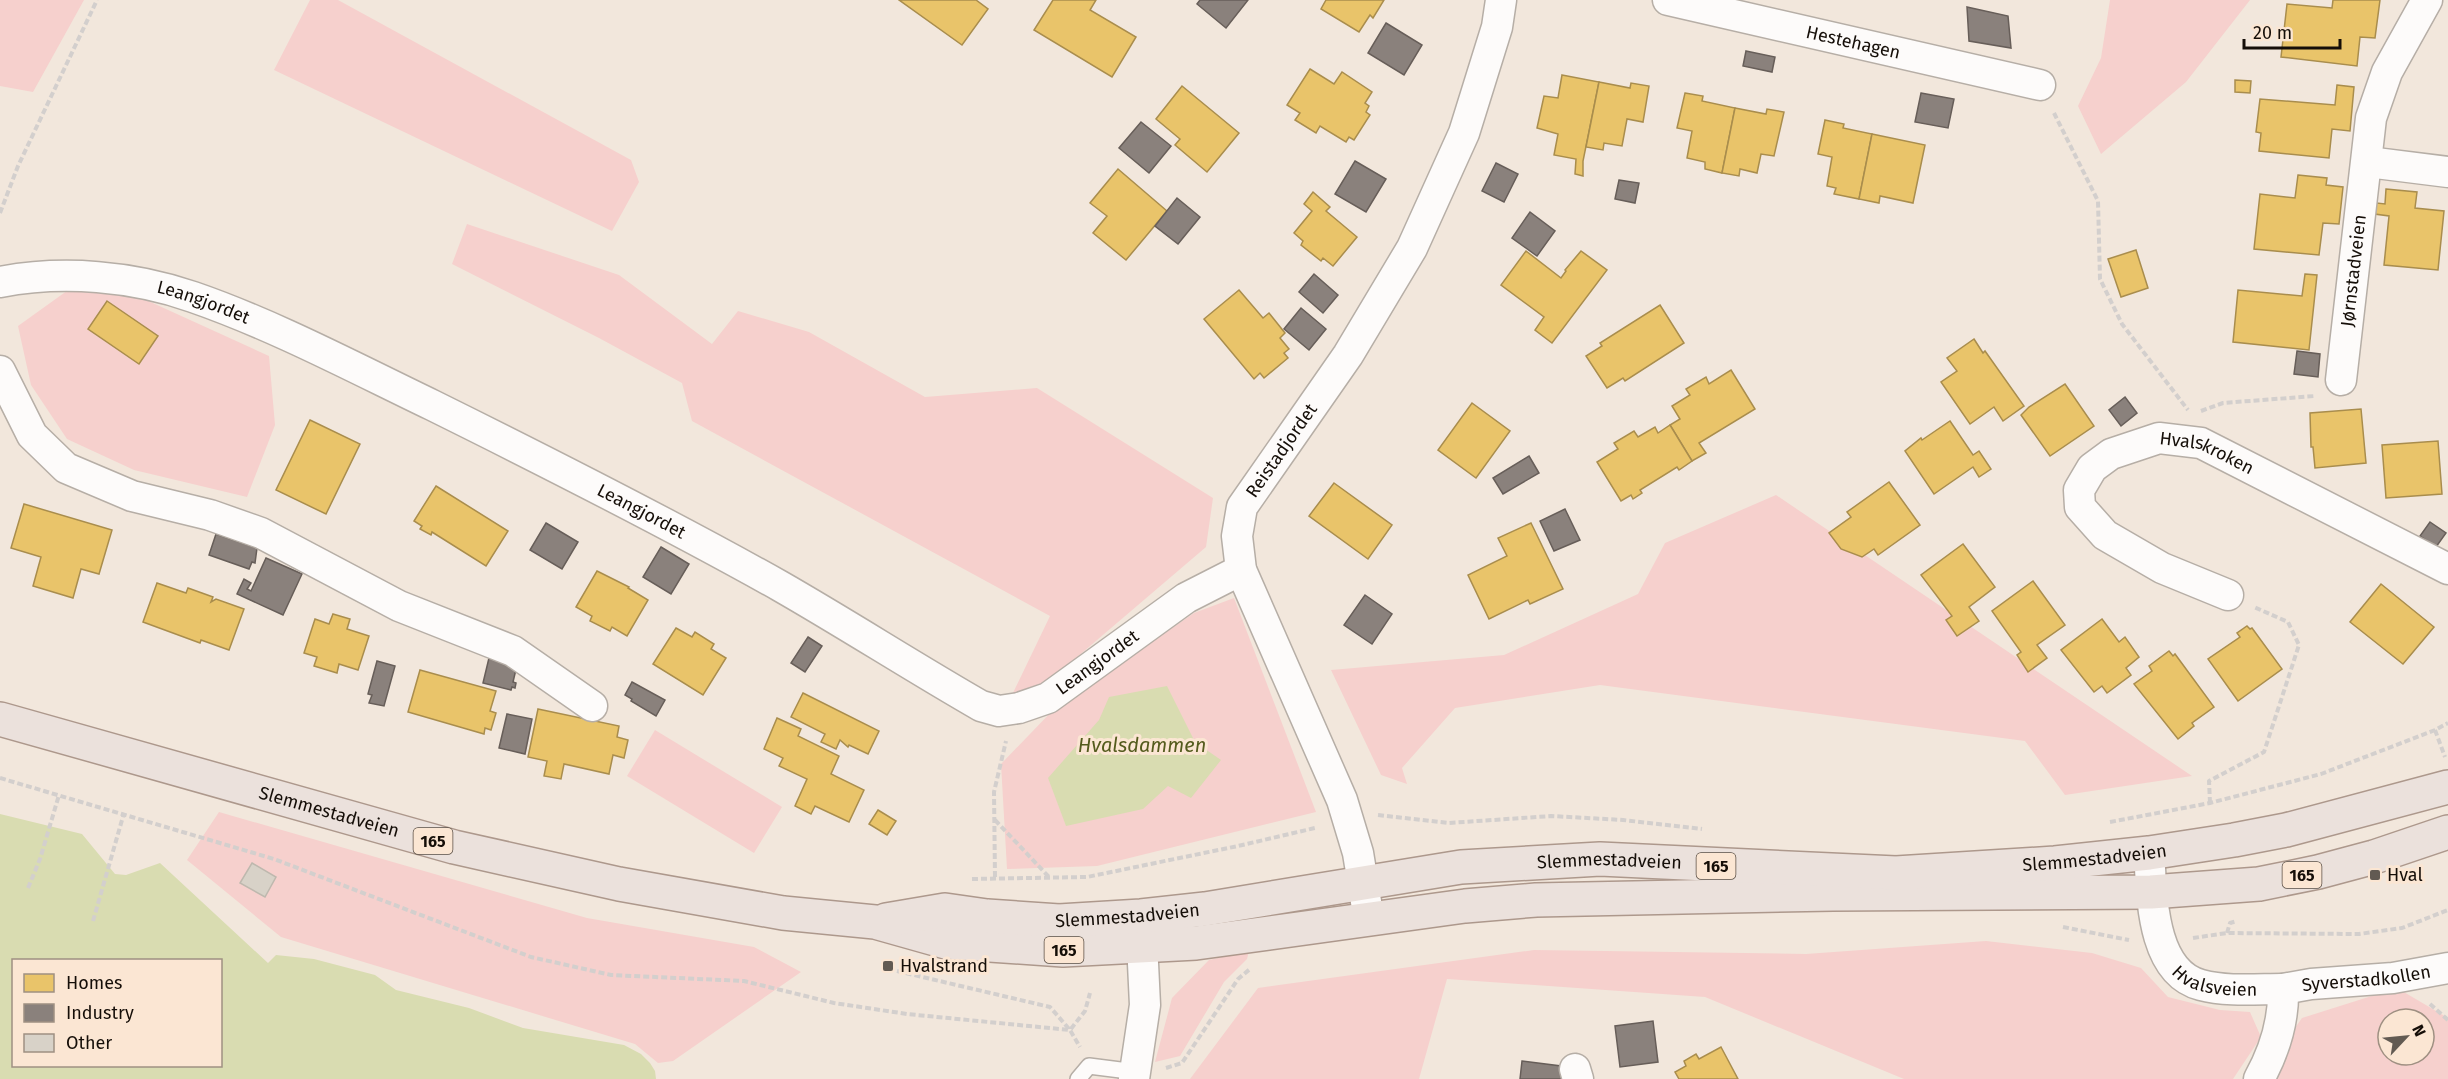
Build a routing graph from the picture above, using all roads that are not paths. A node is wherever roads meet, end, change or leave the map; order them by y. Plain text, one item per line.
1 (1502, 0) edge
2 (1668, 0) edge
3 (2427, 0) edge
4 (2040, 85) road end
5 (2368, 162) junction
6 (2448, 172) edge
7 (0, 282) edge
8 (0, 371) edge
9 (2341, 380) road end
10 (2448, 569) edge
11 (1241, 570) junction
12 (2228, 595) road end
13 (591, 706) dead end
14 (0, 719) edge
15 (2448, 787) edge
16 (2448, 832) edge
17 (2149, 853) junction
18 (1363, 883) junction
19 (2151, 892) junction
20 (1369, 920) junction
21 (1141, 932) junction
22 (2448, 968) edge
23 (2283, 989) junction
24 (1135, 1075) edge
25 (1078, 1079) edge
26 (2259, 1079) edge

1 - 11 street, Reistadjordet
2 - 4 street, Hestehagen
3 - 5 street, Jørnstadveien
5 - 6 street
5 - 9 street, Jørnstadveien
7 - 11 street, Leangjordet
8 - 13 street
10 - 12 street, Hvalskroken
11 - 18 street, Reistadjordet
14 - 21 main road, Slemmestadveien / 165
15 - 17 main road, Slemmestadveien / 165
16 - 19 main road, Slemmestadveien / 165
17 - 18 main road, Slemmestadveien / 165
17 - 19 street, Hvalsveien
18 - 20 street, Reistadjordet
18 - 21 main road, Slemmestadveien / 165
19 - 20 main road, Slemmestadveien / 165
19 - 23 street, Hvalsveien
20 - 21 main road, Slemmestadveien / 165
21 - 24 street
22 - 23 street, Syverstadkollen
23 - 26 street, Hvalsveien
24 - 25 lane

